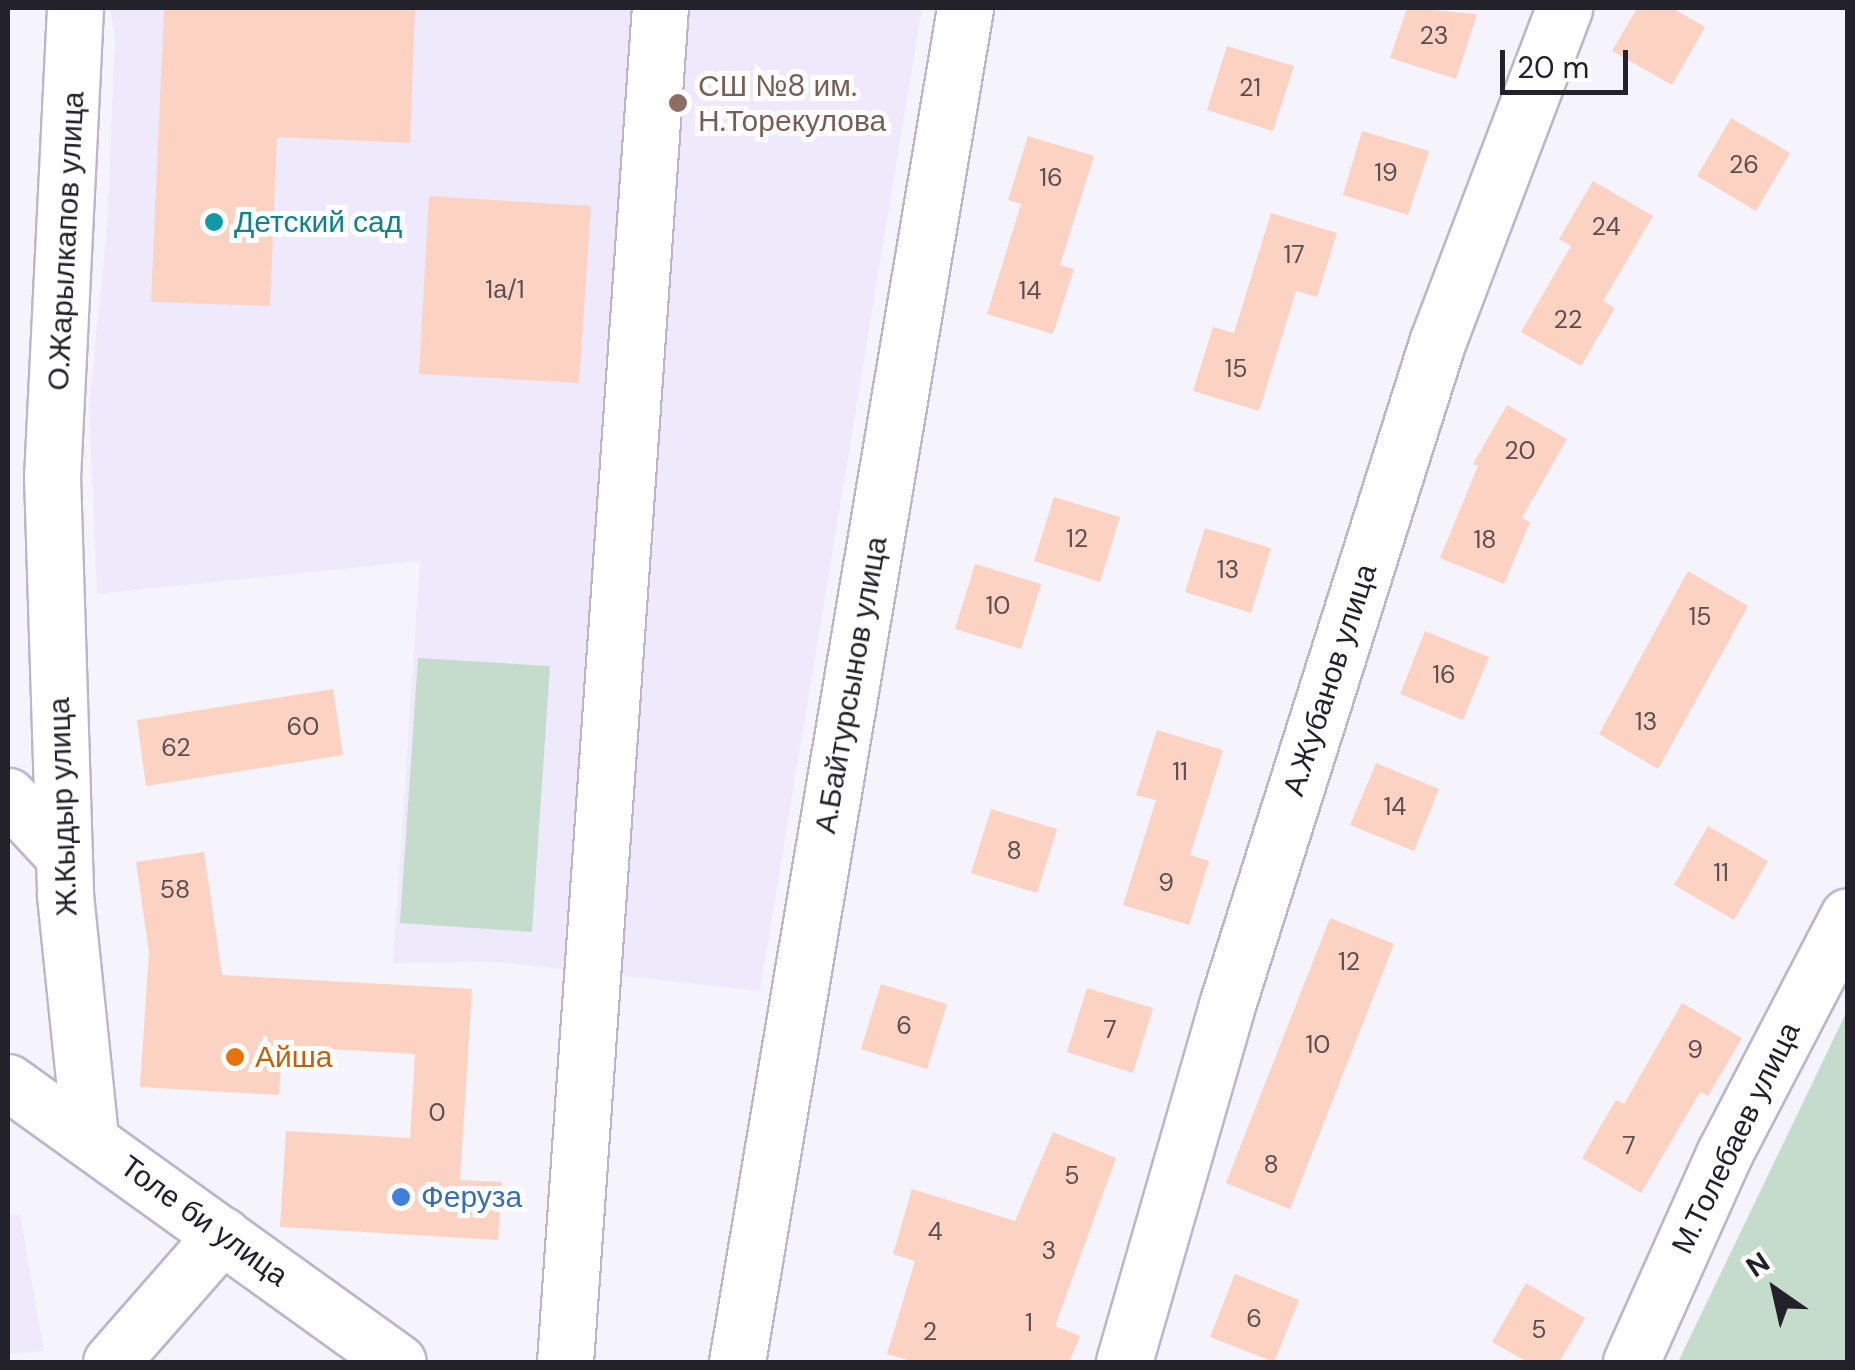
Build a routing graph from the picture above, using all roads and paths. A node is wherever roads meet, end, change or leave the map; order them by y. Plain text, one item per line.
1 (75, 8) edge
2 (660, 8) edge
3 (966, 8) edge
4 (1564, 8) edge
5 (52, 476) joint
6 (8, 796) edge
7 (64, 855) junction
8 (1848, 916) edge
9 (8, 1082) edge
10 (90, 1137) junction
11 (222, 1235) junction
12 (388, 1360) edge
13 (111, 1362) edge
14 (565, 1362) edge
15 (736, 1362) edge
16 (1124, 1362) edge
17 (1631, 1362) edge

1 - 5 street, О.Жарылкапов улица
2 - 14 street
3 - 15 street, А.Байтурсынов улица
4 - 16 street, А.Жубанов улица
5 - 7 street, Ж.Кыдыр улица
6 - 7 street
7 - 10 street, Ж.Кыдыр улица
8 - 17 street, М.Толебаев улица
9 - 10 street, Толе би улица
10 - 11 street, Толе би улица
11 - 12 street, Толе би улица
11 - 13 street

